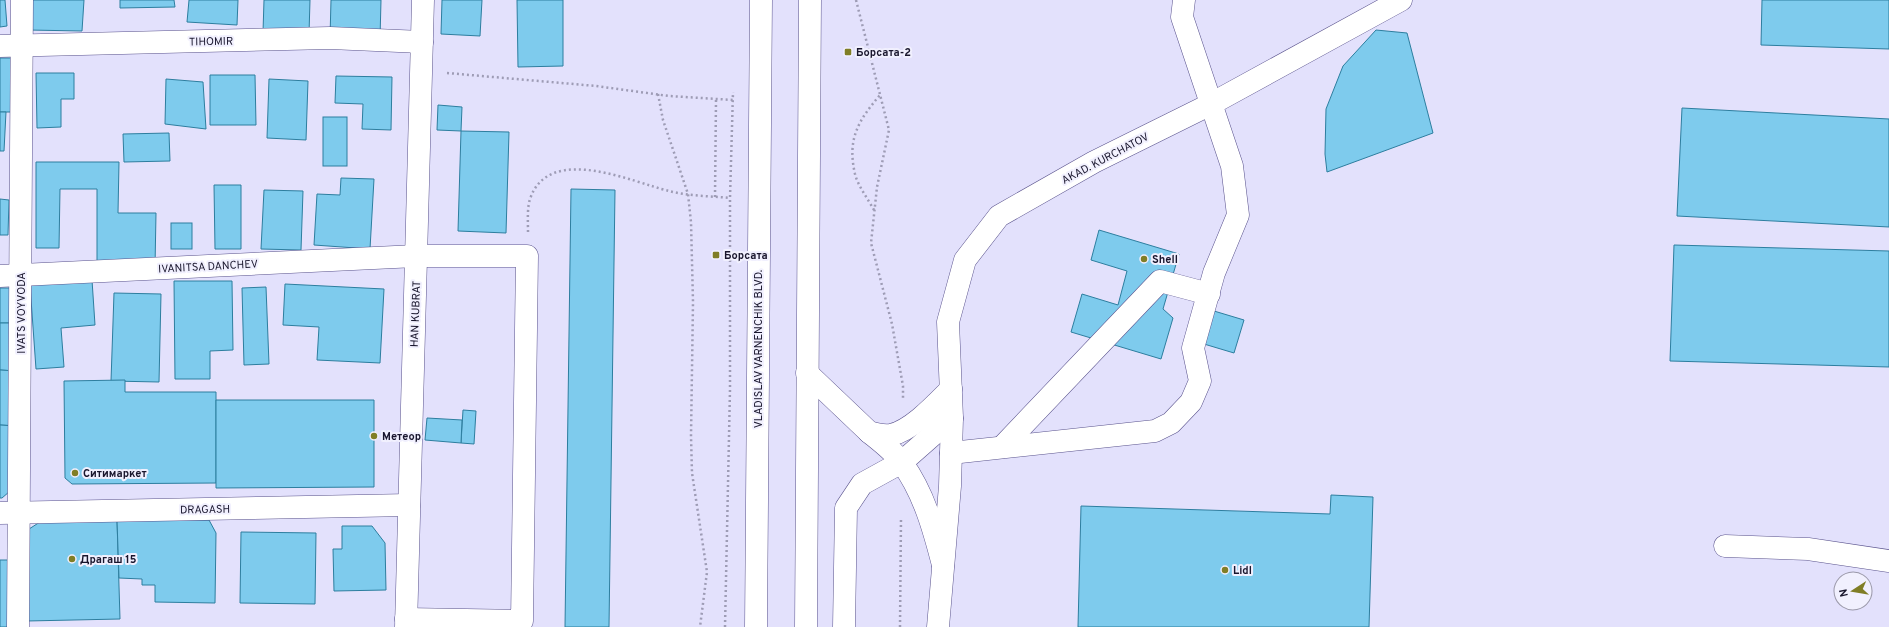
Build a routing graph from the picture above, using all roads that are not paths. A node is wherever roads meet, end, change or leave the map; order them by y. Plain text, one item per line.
1 (22, 0) edge
2 (423, 0) edge
3 (761, 0) edge
4 (810, 0) edge
5 (1184, 0) edge
6 (1401, 0) edge
7 (422, 42) junction
8 (0, 46) edge
9 (23, 46) junction
10 (1211, 104) junction
11 (416, 256) junction
12 (10, 276) edge
13 (1209, 294) junction
14 (807, 373) junction
15 (951, 390) junction
16 (952, 418) junction
17 (869, 432) junction
18 (1002, 447) junction
19 (951, 453) junction
20 (902, 462) junction
21 (409, 505) junction
22 (10, 512) edge
23 (1725, 546) dead end
24 (1889, 560) edge
25 (943, 565) junction
26 (406, 623) edge
27 (522, 624) edge
28 (18, 627) edge
29 (756, 627) edge
30 (806, 627) edge
31 (844, 627) edge
32 (938, 627) edge

1 - 9 street, IVATS VOYVODA
2 - 7 street, HAN KUBRAT
3 - 29 street, VLADISLAV VARNENCHIK BLVD.
4 - 14 street
5 - 10 street
6 - 10 street, AKAD. KURCHATOV
7 - 9 street, TIHOMIR
7 - 11 street, HAN KUBRAT
8 - 9 street, TIHOMIR
9 - 12 street, IVATS VOYVODA
10 - 13 street
10 - 15 street, AKAD. KURCHATOV
11 - 12 street, IVANITSA DANCHEV
11 - 21 street, HAN KUBRAT
11 - 27 street, IVANITSA DANCHEV
12 - 22 street, IVATS VOYVODA
13 - 18 street
13 - 18 street
14 - 17 street
14 - 30 street
15 - 16 street, AKAD. KURCHATOV
15 - 17 street
16 - 19 street, AKAD. KURCHATOV
16 - 20 street
17 - 20 street
18 - 19 street
19 - 25 street, AKAD. KURCHATOV
20 - 25 street
20 - 31 street
21 - 22 street, DRAGASH
21 - 26 street, HAN KUBRAT
22 - 28 street, IVATS VOYVODA
23 - 24 street
25 - 32 street, AKAD. KURCHATOV
26 - 27 street

